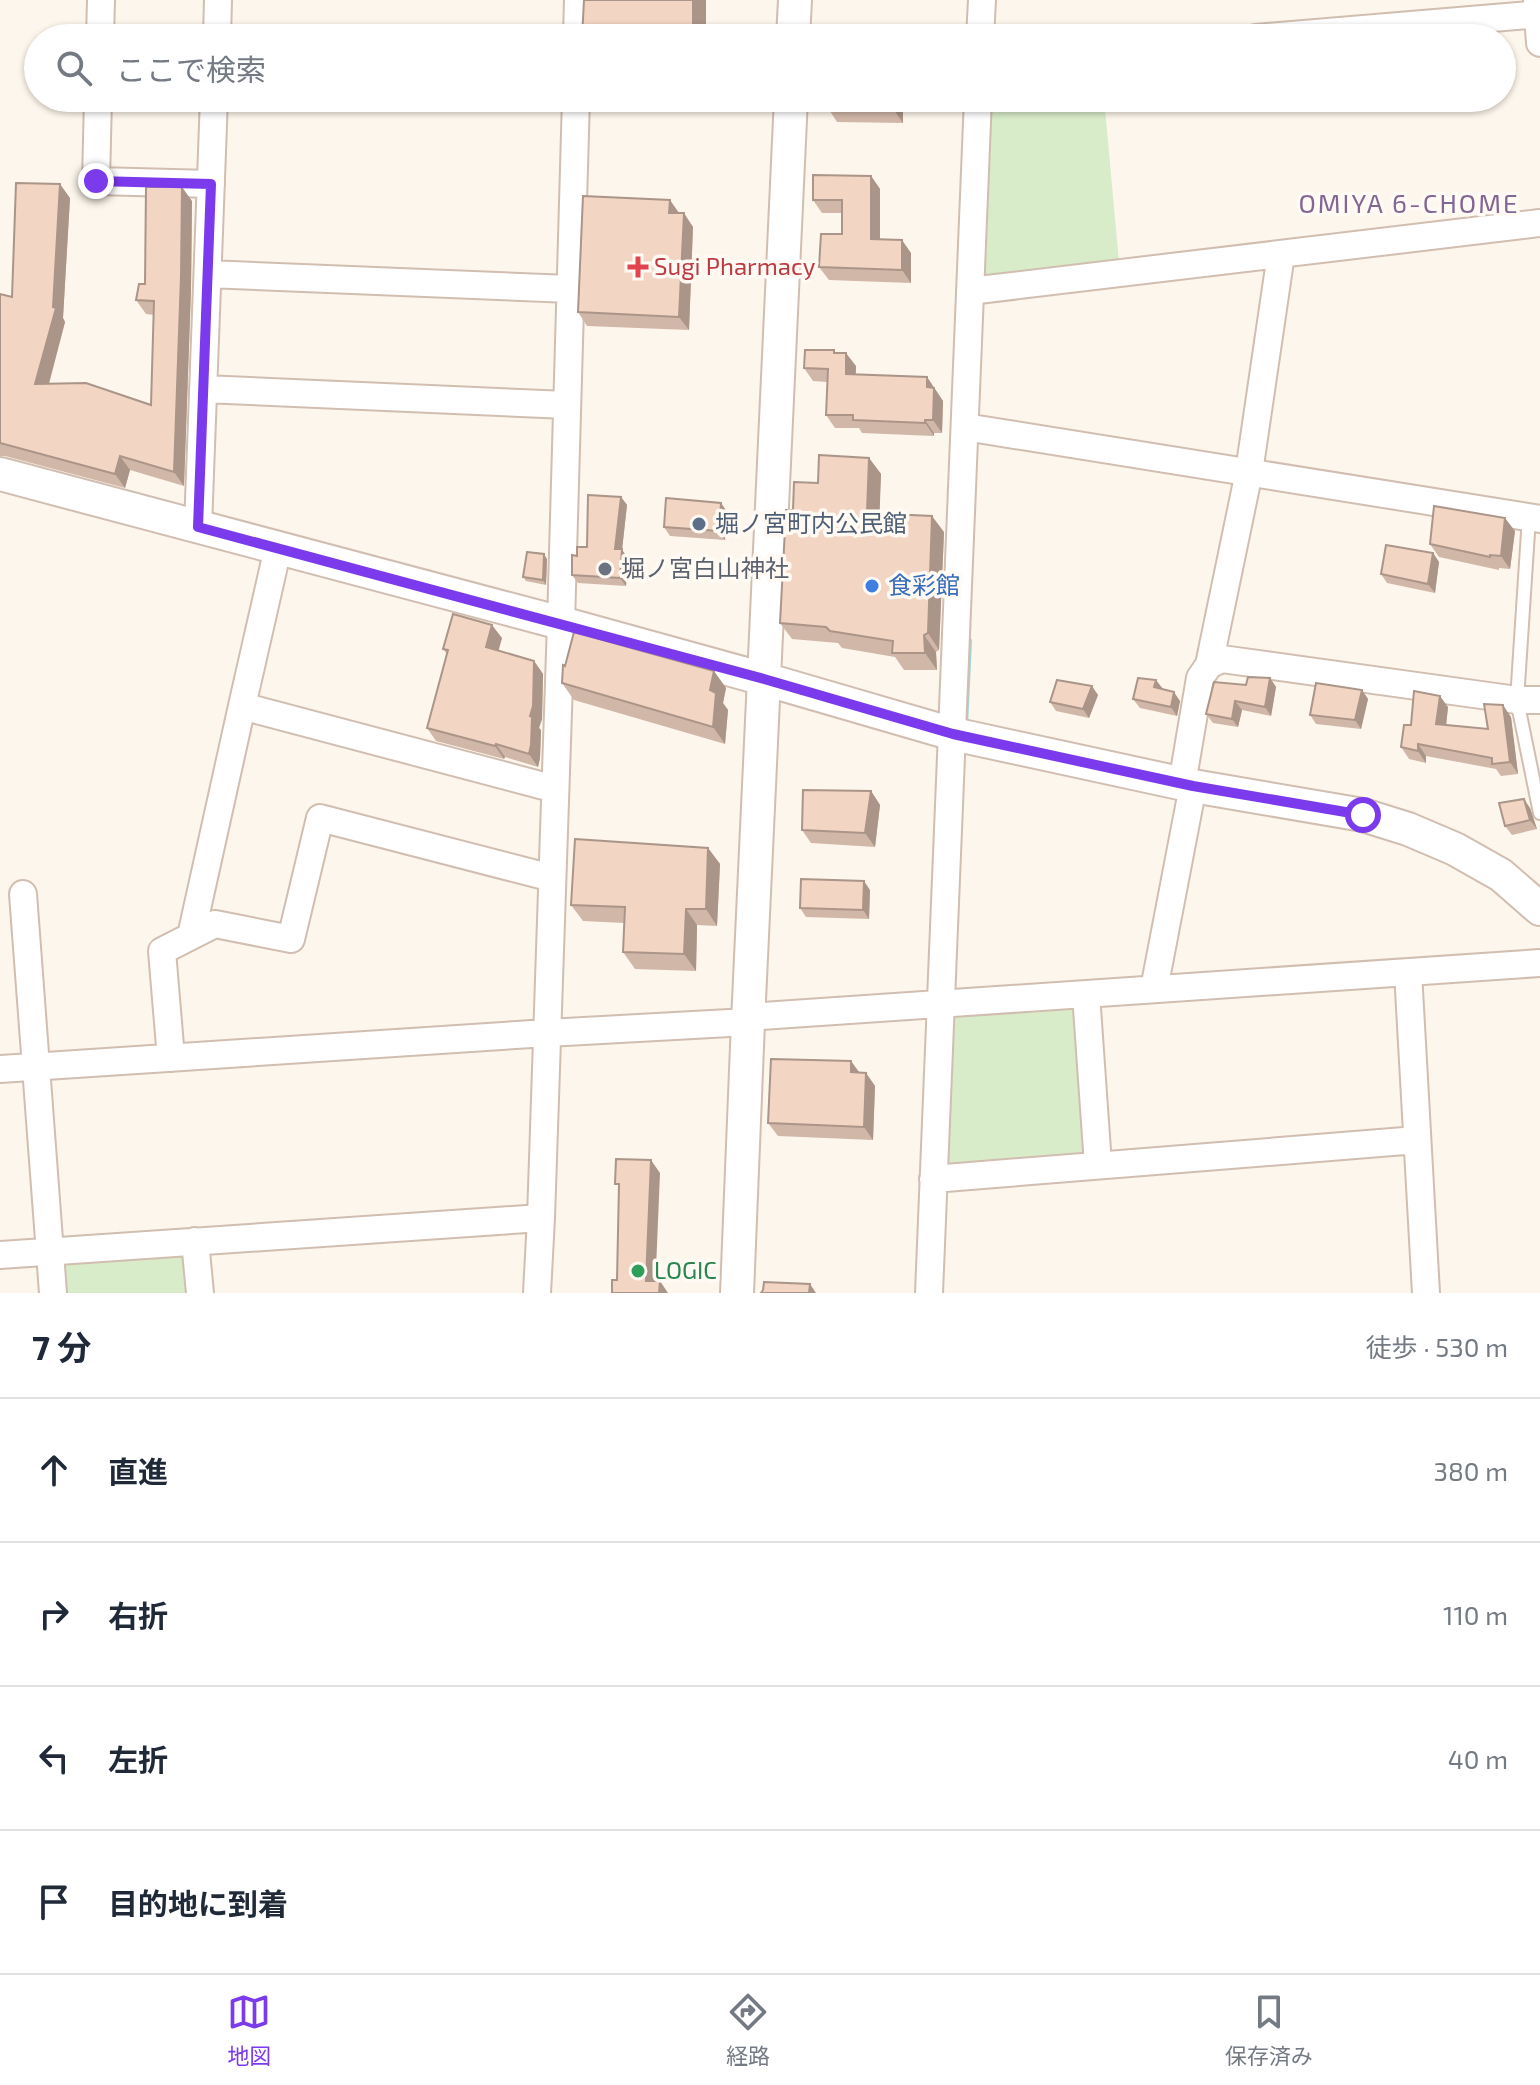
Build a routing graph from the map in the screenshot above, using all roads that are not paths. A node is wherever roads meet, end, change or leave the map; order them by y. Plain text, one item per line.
1 (101, 0) edge
2 (218, 0) edge
3 (578, 0) edge
4 (795, 0) edge
5 (982, 0) edge
6 (1538, 9) edge
7 (100, 24) edge
8 (217, 24) edge
9 (577, 24) edge
10 (794, 24) edge
11 (981, 24) edge
12 (1392, 24) edge
13 (1540, 43) edge
14 (98, 112) edge
15 (214, 112) edge
16 (576, 112) edge
17 (790, 112) edge
18 (977, 112) edge
19 (211, 184) junction
20 (1540, 223) edge
21 (1281, 254) junction
22 (208, 274) junction
23 (570, 289) junction
24 (970, 291) junction
25 (203, 389) junction
26 (567, 405) junction
27 (965, 427) junction
28 (1249, 472) junction
29 (0, 474) edge
30 (1535, 518) edge
31 (198, 527) junction
32 (278, 548) junction
33 (561, 623) junction
34 (1209, 665) junction
35 (764, 679) junction
36 (1528, 700) edge
37 (242, 706) junction
38 (953, 734) junction
39 (1188, 785) junction
40 (555, 789) junction
41 (1540, 813) edge
42 (552, 878) junction
43 (23, 894) dead end
44 (1540, 909) edge
45 (191, 936) junction
46 (1540, 963) edge
47 (1408, 972) junction
48 (1154, 989) junction
49 (1086, 994) junction
50 (940, 1004) junction
51 (748, 1020) junction
52 (547, 1033) junction
53 (171, 1058) junction
54 (36, 1067) junction
55 (0, 1069) edge
56 (1417, 1140) junction
57 (1098, 1165) junction
58 (933, 1179) junction
59 (541, 1218) junction
60 (195, 1241) junction
61 (50, 1252) junction
62 (0, 1255) edge
63 (53, 1293) edge
64 (200, 1293) edge
65 (537, 1293) edge
66 (737, 1293) edge
67 (929, 1293) edge
68 (1426, 1293) edge

1 - 7 street
2 - 8 street
3 - 9 street
4 - 10 street
5 - 11 street
6 - 12 street
6 - 13 street
14 - 19 street
15 - 19 street
16 - 23 street
17 - 35 street
18 - 24 street
19 - 22 street
20 - 21 street
21 - 24 street
21 - 28 street
22 - 23 street
22 - 25 street
23 - 26 street
24 - 27 street
25 - 26 street
25 - 31 street
26 - 33 street
27 - 28 street
27 - 38 street
28 - 30 street
28 - 34 street
29 - 31 street
30 - 36 lane
31 - 32 street
32 - 33 street
32 - 37 street
33 - 35 street
33 - 40 street
34 - 36 street
34 - 39 street
35 - 38 street
35 - 51 street
36 - 41 lane
37 - 40 street
37 - 45 street
38 - 39 street
38 - 50 street
39 - 44 street
39 - 48 street
40 - 42 street
42 - 45 street
42 - 52 street
43 - 54 street
45 - 53 street
46 - 47 street
47 - 48 street
47 - 56 street
48 - 49 street
49 - 50 street
49 - 57 street
50 - 51 street
50 - 58 street
51 - 52 street
51 - 66 street
52 - 53 street
52 - 59 street
53 - 54 street
54 - 55 street
54 - 61 street
56 - 57 street
56 - 68 street
57 - 58 street
58 - 67 street
59 - 60 street
59 - 65 street
60 - 61 street
60 - 64 street
61 - 62 street
61 - 63 street

